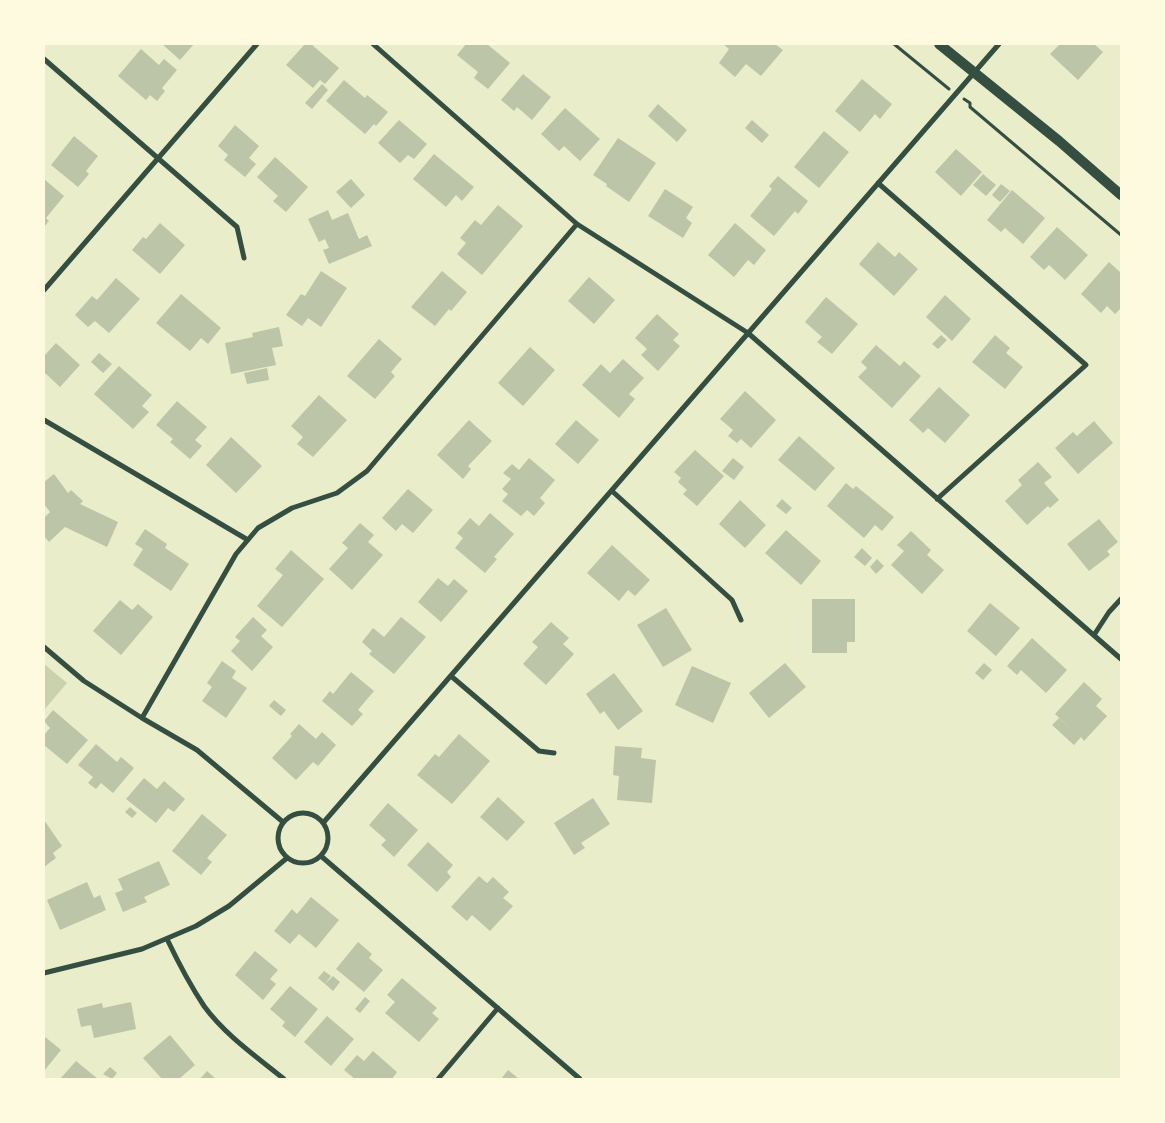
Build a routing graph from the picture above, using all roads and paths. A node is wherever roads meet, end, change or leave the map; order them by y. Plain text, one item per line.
1 (258, 44) edge
2 (373, 44) edge
3 (894, 44) edge
4 (939, 44) edge
5 (999, 44) edge
6 (44, 59) edge
7 (974, 73) junction
8 (940, 83) dead end
9 (970, 104) dead end
10 (158, 158) junction
11 (878, 183) junction
12 (1121, 195) edge
13 (577, 224) junction
14 (1121, 236) edge
15 (244, 258) dead end
16 (44, 290) edge
17 (748, 333) junction
18 (44, 420) edge
19 (612, 491) junction
20 (937, 499) junction
21 (248, 540) junction
22 (1121, 599) edge
23 (741, 620) dead end
24 (1094, 635) junction
25 (44, 647) edge
26 (1121, 659) edge
27 (451, 676) junction
28 (142, 718) junction
29 (554, 753) dead end
30 (283, 822) junction
31 (323, 823) junction
32 (321, 856) junction
33 (287, 858) junction
34 (167, 939) junction
35 (44, 973) edge
36 (498, 1008) junction
37 (284, 1079) edge
38 (438, 1079) edge
39 (580, 1079) edge

1 - 10 street
2 - 13 street
3 - 8 path
4 - 7 main road
5 - 7 street
6 - 10 street
7 - 11 street
7 - 12 main road
9 - 14 path
10 - 15 street
10 - 16 street
11 - 17 street
11 - 20 street
13 - 17 street
13 - 21 street
17 - 19 street
17 - 20 street
18 - 21 street
19 - 23 street
19 - 27 street
20 - 24 street
21 - 28 street
22 - 24 street
24 - 26 street
25 - 28 street
27 - 29 street
27 - 31 street
28 - 30 street
30 - 31 street
30 - 33 street
31 - 32 street
32 - 33 street
32 - 36 street
33 - 34 street
34 - 35 street
34 - 37 street
36 - 38 street
36 - 39 street

